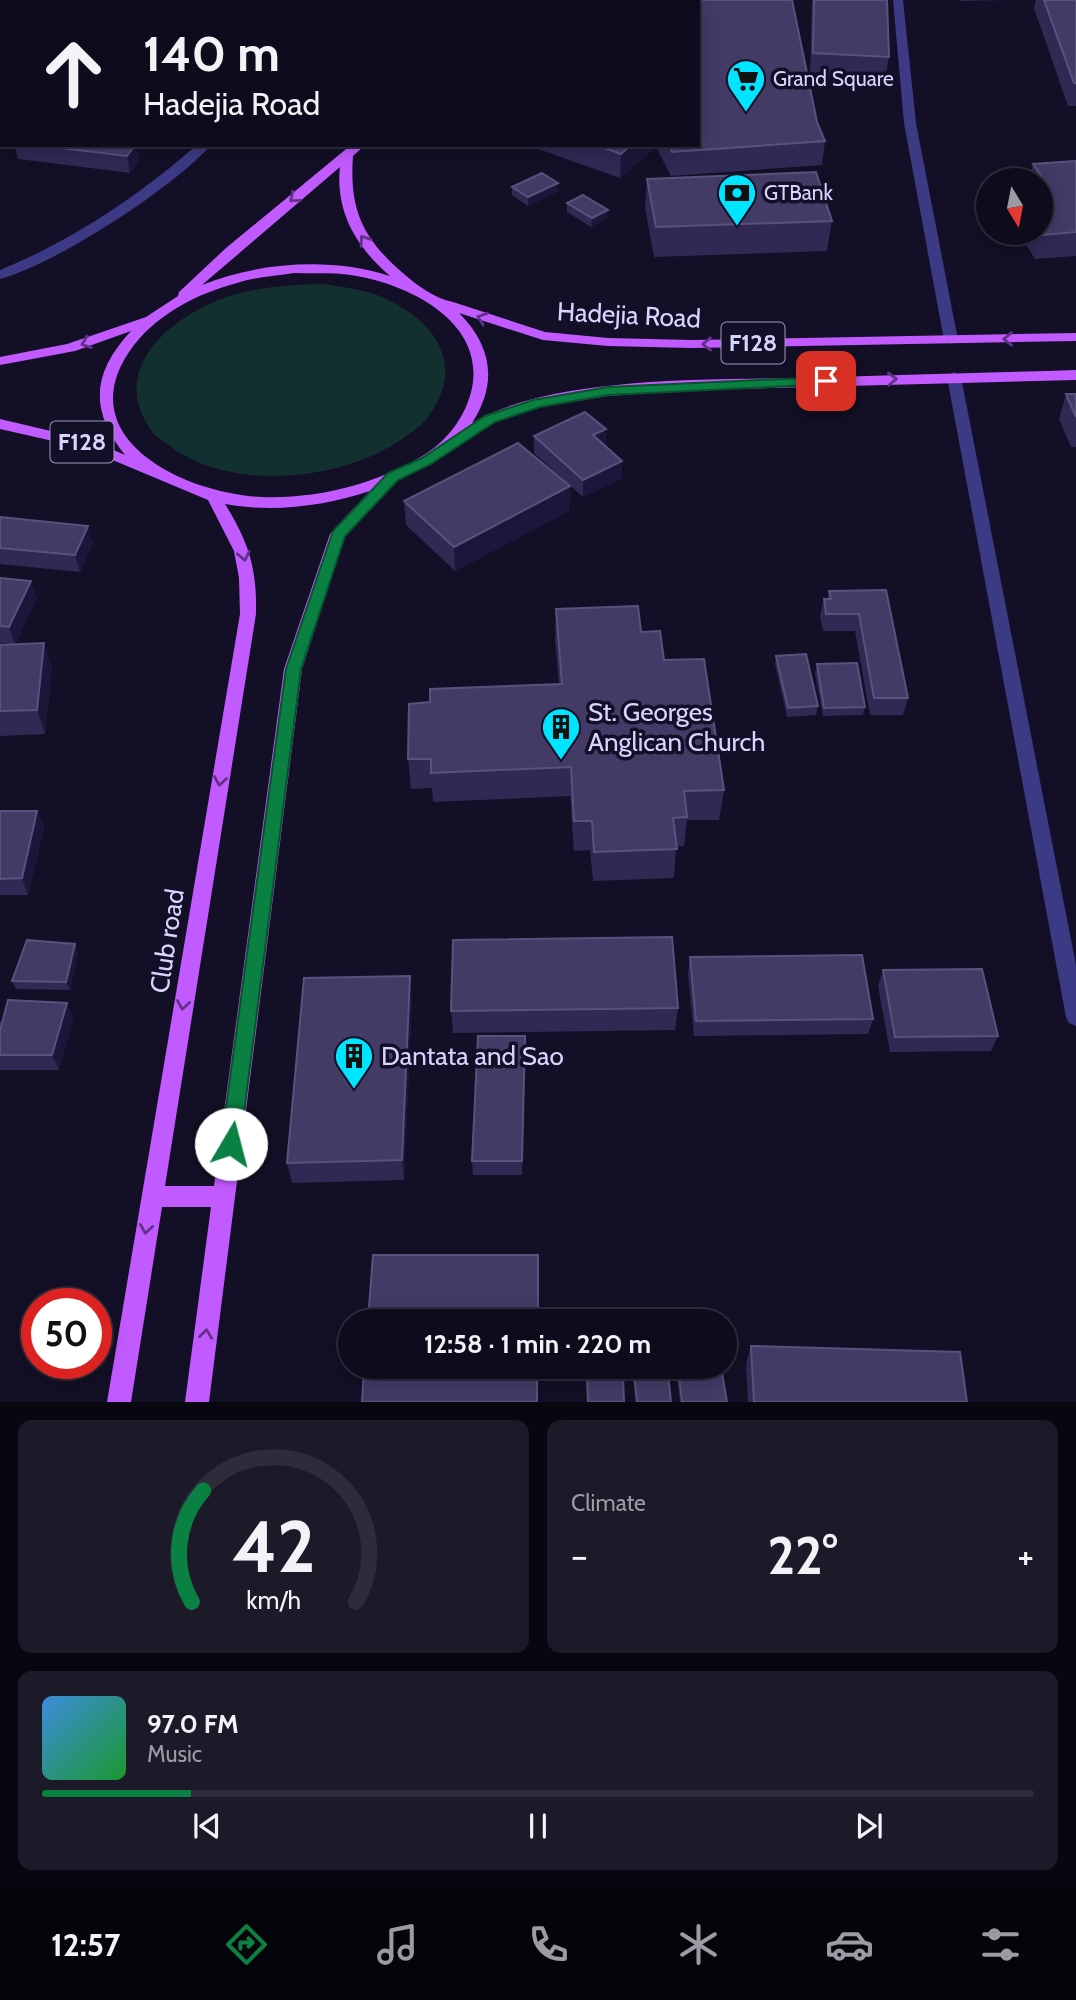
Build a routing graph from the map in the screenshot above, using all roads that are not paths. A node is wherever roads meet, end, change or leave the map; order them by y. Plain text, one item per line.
1 (898, 0) edge
2 (202, 147) edge
3 (356, 147) edge
4 (347, 154) junction
5 (0, 275) edge
6 (412, 288) junction
7 (436, 301) junction
8 (176, 302) junction
9 (150, 320) junction
10 (1076, 337) edge
11 (951, 340) junction
12 (0, 361) edge
13 (1076, 375) edge
14 (954, 377) junction
15 (0, 424) edge
16 (444, 447) junction
17 (158, 475) junction
18 (393, 477) junction
19 (213, 496) junction
20 (1076, 1017) edge
21 (152, 1196) junction
22 (224, 1197) junction
23 (119, 1402) edge
24 (197, 1402) edge

1 - 11 lane
2 - 5 lane
3 - 4 main road
6 -> 4 main road
4 -> 8 main road
6 - 7 main road, F128
6 - 8 main road, F128
11 -> 7 main road, Hadejia Road / F128
7 - 16 main road
8 - 9 main road, F128
9 -> 12 main road, F128
9 - 17 main road
10 -> 11 main road, Hadejia Road / F128
13 - 14 main road, F128
16 -> 14 main road, F128
14 - 20 lane
15 - 17 main road, F128
16 - 18 main road, F128
17 - 19 main road, F128
18 - 19 main road, F128
18 - 22 main road
19 -> 21 main road, Club road
21 - 22 main road
21 -> 23 main road, Club road
24 -> 22 main road

